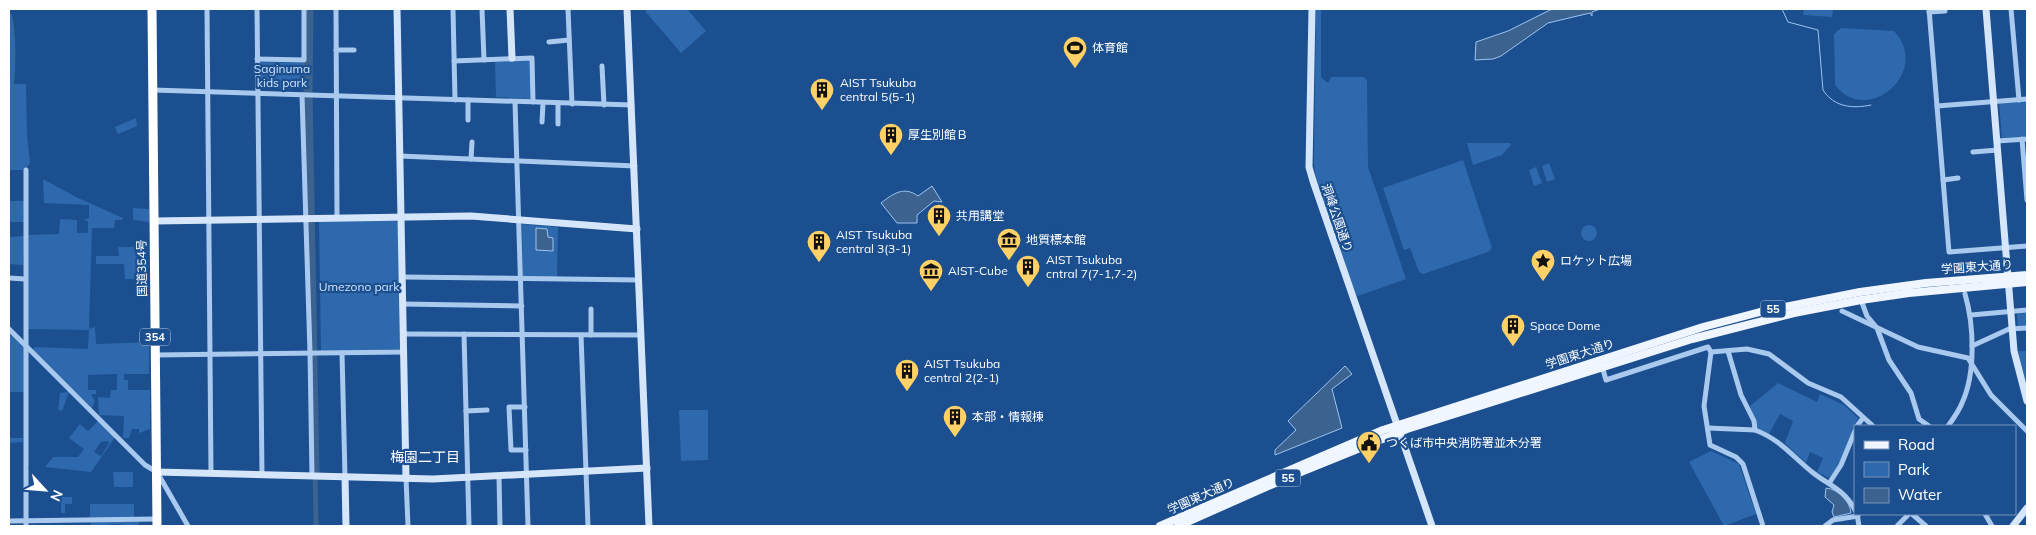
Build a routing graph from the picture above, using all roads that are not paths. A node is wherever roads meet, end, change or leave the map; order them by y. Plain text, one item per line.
1 (152, 9) edge
2 (207, 9) edge
3 (257, 9) edge
4 (304, 9) edge
5 (336, 9) edge
6 (397, 9) edge
7 (453, 9) edge
8 (482, 9) edge
9 (510, 9) edge
10 (568, 9) edge
11 (628, 9) edge
12 (1312, 9) edge
13 (1986, 9) edge
14 (2011, 9) edge
15 (1929, 10) edge
16 (1945, 11) dead end
17 (569, 40) junction
18 (549, 42) dead end
19 (336, 50) junction
20 (354, 50) dead end
21 (512, 58) junction
22 (257, 60) junction
23 (484, 60) junction
24 (454, 61) junction
25 (602, 66) dead end
26 (152, 90) junction
27 (208, 92) junction
28 (258, 93) junction
29 (302, 95) junction
30 (336, 96) junction
31 (399, 98) junction
32 (2027, 99) edge
33 (455, 100) junction
34 (468, 100) junction
35 (2019, 100) junction
36 (515, 102) junction
37 (533, 102) junction
38 (1994, 102) junction
39 (543, 103) junction
40 (558, 103) junction
41 (572, 104) junction
42 (604, 105) junction
43 (632, 106) junction
44 (1937, 106) junction
45 (468, 120) dead end
46 (542, 122) dead end
47 (558, 124) dead end
48 (2025, 139) edge
49 (1997, 141) junction
50 (472, 142) dead end
51 (1998, 150) junction
52 (1973, 152) dead end
53 (400, 156) junction
54 (472, 159) junction
55 (518, 161) junction
56 (635, 166) junction
57 (26, 170) dead end
58 (1958, 178) dead end
59 (1943, 180) junction
60 (2027, 200) edge
61 (401, 217) junction
62 (306, 218) junction
63 (337, 218) junction
64 (260, 219) junction
65 (209, 220) junction
66 (519, 220) junction
67 (154, 221) junction
68 (637, 229) junction
69 (2027, 246) edge
70 (2006, 248) junction
71 (2027, 275) edge
72 (402, 276) junction
73 (9, 278) edge
74 (25, 279) junction
75 (521, 279) junction
76 (639, 280) junction
77 (2008, 280) junction
78 (2027, 282) edge
79 (1965, 294) dead end
80 (1861, 300) junction
81 (403, 304) junction
82 (522, 306) junction
83 (591, 309) dead end
84 (2027, 310) edge
85 (1842, 311) dead end
86 (2011, 312) junction
87 (1971, 315) junction
88 (1877, 328) junction
89 (2027, 328) edge
90 (9, 329) edge
91 (2012, 329) junction
92 (404, 334) junction
93 (464, 334) junction
94 (523, 335) junction
95 (581, 335) junction
96 (591, 335) junction
97 (641, 335) junction
98 (26, 346) junction
99 (1972, 346) junction
100 (1728, 351) junction
101 (342, 352) junction
102 (404, 352) junction
103 (1711, 352) junction
104 (260, 353) junction
105 (310, 353) junction
106 (210, 354) junction
107 (155, 355) junction
108 (1970, 361) junction
109 (1601, 363) junction
110 (2027, 401) edge
111 (525, 407) junction
112 (487, 410) dead end
113 (466, 411) junction
114 (1863, 418) junction
115 (1858, 425) edge
116 (1872, 425) edge
117 (1927, 425) edge
118 (1949, 425) edge
119 (1708, 428) junction
120 (1397, 429) junction
121 (1755, 430) junction
122 (2027, 431) edge
123 (1854, 433) edge
124 (526, 450) junction
125 (647, 468) junction
126 (586, 471) junction
127 (157, 472) junction
128 (212, 473) junction
129 (262, 474) junction
130 (527, 474) junction
131 (314, 476) junction
132 (499, 476) junction
133 (345, 477) junction
134 (468, 477) junction
135 (406, 478) junction
136 (1830, 482) junction
137 (1854, 508) edge
138 (2027, 508) edge
139 (1857, 515) edge
140 (1910, 515) edge
141 (1912, 515) edge
142 (1986, 515) edge
143 (9, 521) edge
144 (157, 523) edge
145 (26, 524) edge
146 (188, 526) edge
147 (346, 526) edge
148 (408, 526) edge
149 (469, 526) edge
150 (500, 526) edge
151 (528, 526) edge
152 (588, 526) edge
153 (649, 526) edge
154 (1160, 526) edge
155 (1178, 526) edge
156 (1432, 526) edge
157 (1763, 526) edge
158 (1825, 526) edge
159 (1859, 526) edge
160 (1897, 526) edge
161 (1926, 526) edge
162 (1992, 526) edge
163 (2013, 526) edge

1 - 26 highway, 国道354号 / 354
2 - 27 street
3 - 22 street
4 - 22 street
5 - 19 street
6 - 31 street
7 - 24 street
8 - 23 street
9 - 21 street
10 - 17 street
11 - 43 street
12 - 120 street, 洞峰公園通り
13 - 38 street
14 - 35 street
15 - 16 street
15 - 44 street
17 - 18 street
17 - 41 street
19 - 20 street
19 - 30 street
21 - 23 street
21 - 37 street
22 - 28 street
23 - 24 street
24 - 33 street
25 - 42 street
26 - 27 street
26 - 67 highway, 国道354号 / 354
27 - 28 street
27 - 65 street
28 - 29 street
28 - 64 street
29 - 30 street
29 - 62 street
30 - 31 street
30 - 63 street
31 - 33 street
31 - 53 street
32 - 35 street
33 - 34 street
34 - 36 street
34 - 45 street
35 - 38 street
36 - 37 street
36 - 55 street
37 - 39 street
38 - 44 street
38 - 49 street
39 - 40 street
39 - 46 street
40 - 41 street
40 - 47 street
41 - 42 street
42 - 43 street
43 - 56 street
44 - 59 street
48 - 49 street
48 - 60 street
49 - 51 street
50 - 54 street
51 - 52 street
51 - 70 street
53 - 54 street
53 - 61 street
54 - 55 street
55 - 56 street
55 - 66 street
56 - 68 street
57 - 74 street
58 - 59 street
59 - 70 street
61 - 63 street
61 - 66 street
61 - 72 street
62 - 63 street
62 - 64 street
62 - 105 street
64 - 65 street
64 - 104 street
65 - 67 street
65 - 106 street
66 - 68 street
66 - 75 street
67 - 107 highway, 国道354号 / 354
68 - 76 street
69 - 70 street
70 - 77 street
71 - 77 main road, 学園東大通り / 55
72 - 75 street
72 - 81 street
73 - 74 street
74 - 98 street
75 - 76 street
75 - 82 street
76 - 97 street
77 - 78 main road, 学園東大通り / 55
77 - 80 main road, 学園東大通り / 55
77 - 86 street
77 - 109 main road, 学園東大通り / 55
79 - 87 street
80 - 88 street
80 - 109 main road, 学園東大通り / 55
81 - 82 street
81 - 92 street
82 - 94 street
83 - 96 street
84 - 86 street
85 - 88 street
86 - 87 street
86 - 91 street
87 - 99 street
88 - 108 street
88 - 117 street
89 - 91 street
90 - 98 street
91 - 99 street
91 - 110 street
92 - 93 street
92 - 102 street
93 - 94 street
93 - 113 street
94 - 95 street
94 - 111 street
95 - 96 street
95 - 126 street
96 - 97 street
97 - 125 street
98 - 127 street
98 - 145 street
99 - 108 street
100 - 103 street
100 - 114 street
100 - 121 street
101 - 102 street
101 - 105 street
101 - 133 street
102 - 135 street
103 - 109 street
103 - 119 street
104 - 105 street
104 - 106 street
104 - 129 street
105 - 131 street
106 - 107 street
106 - 128 street
107 - 127 highway, 国道354号 / 354
108 - 118 street
108 - 122 street
109 - 120 main road, 学園東大通り / 55
111 - 124 street
111 - 124 street
112 - 113 street
113 - 134 street
114 - 115 street
114 - 116 street
119 - 121 street
119 - 157 street
120 - 154 main road, 学園東大通り / 55
120 - 155 main road, 学園東大通り / 55
120 - 156 street, 洞峰公園通り
121 - 136 street
123 - 136 street
124 - 130 street
125 - 126 street
125 - 153 street
126 - 130 street
126 - 152 street
127 - 128 street
127 - 144 highway, 国道354号 / 354
127 - 146 street
128 - 129 street
129 - 131 street
130 - 132 street
130 - 151 street
131 - 133 street
132 - 134 street
132 - 150 street
133 - 135 street
133 - 147 street
134 - 135 street
134 - 149 street
135 - 148 street
136 - 137 street
138 - 163 street
139 - 158 street
139 - 159 street
140 - 160 street
141 - 161 street
142 - 162 street
143 - 145 street
144 - 145 street

